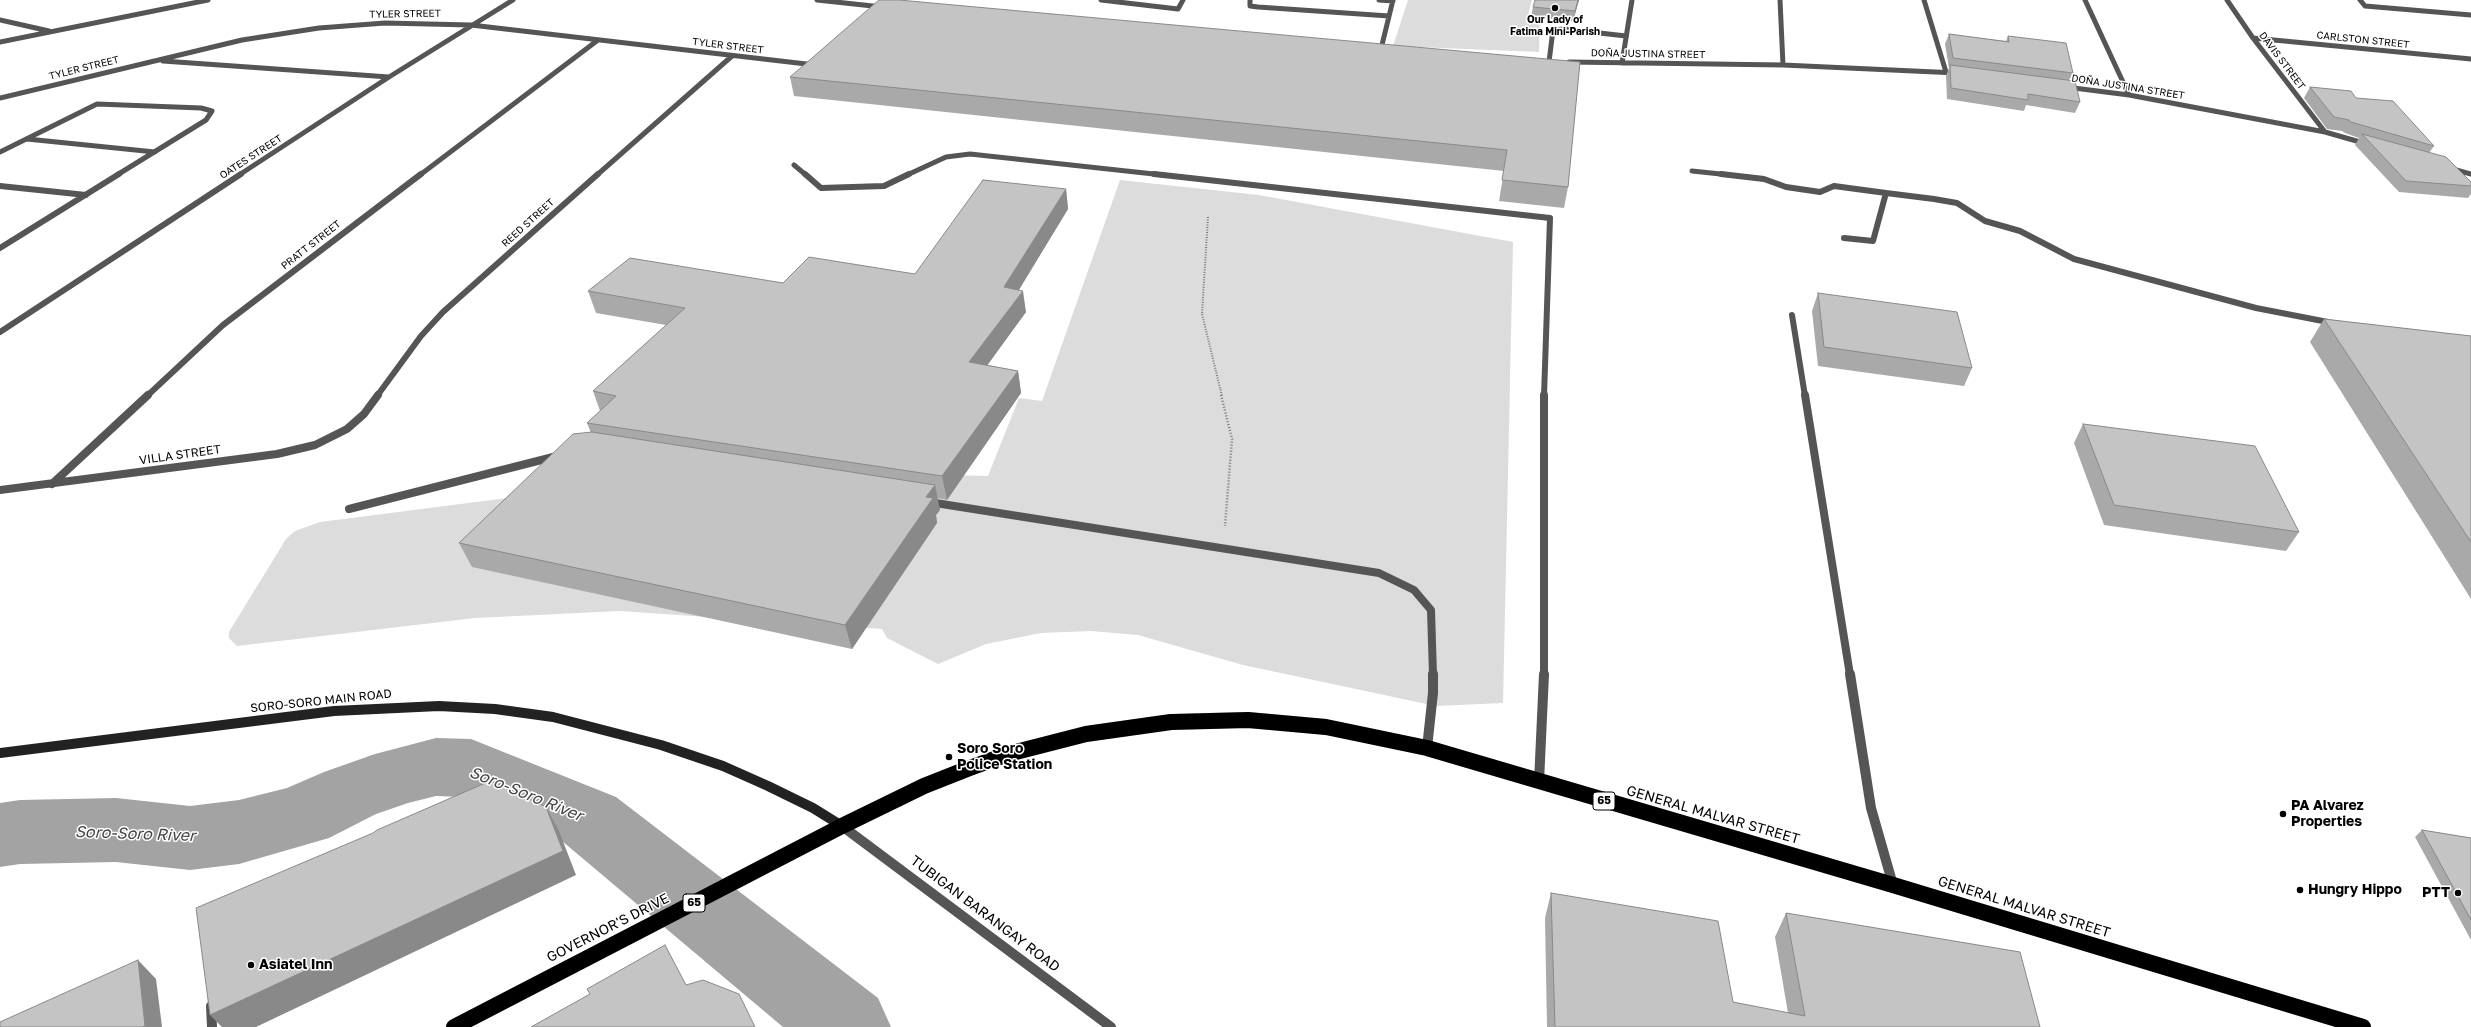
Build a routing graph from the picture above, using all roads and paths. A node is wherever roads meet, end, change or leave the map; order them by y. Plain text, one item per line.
1 (208, 0) edge
2 (512, 0) edge
3 (817, 0) edge
4 (1100, 0) edge
5 (1183, 0) edge
6 (1250, 0) edge
7 (1379, 0) edge
8 (1393, 0) edge
9 (1632, 0) edge
10 (1780, 0) edge
11 (1924, 0) edge
12 (2085, 0) edge
13 (2227, 0) edge
14 (2360, 0) edge
15 (853, 2) edge
16 (891, 7) edge
17 (2471, 15) edge
18 (1389, 16) junction
19 (0, 20) edge
20 (471, 25) junction
21 (51, 31) junction
22 (1626, 36) junction
23 (2253, 38) junction
24 (598, 40) junction
25 (0, 42) edge
26 (1372, 54) edge
27 (1380, 54) junction
28 (1387, 54) edge
29 (732, 56) junction
30 (2471, 59) edge
31 (154, 60) junction
32 (1542, 61) edge
33 (1549, 62) junction
34 (1557, 62) edge
35 (1564, 62) edge
36 (1622, 63) junction
37 (816, 65) edge
38 (1783, 65) junction
39 (1946, 72) junction
40 (1962, 74) edge
41 (389, 77) junction
42 (2060, 86) edge
43 (2129, 95) junction
44 (0, 98) edge
45 (2325, 132) junction
46 (27, 139) junction
47 (2371, 145) edge
48 (0, 152) edge
49 (155, 152) junction
50 (794, 165) dead end
51 (2439, 165) edge
52 (1692, 171) dead end
53 (2471, 174) edge
54 (0, 186) edge
55 (1886, 193) junction
56 (86, 195) junction
57 (1208, 217) dead end
58 (1844, 238) dead end
59 (0, 243) edge
60 (7, 244) junction
61 (0, 248) edge
62 (1792, 314) dead end
63 (2341, 324) edge
64 (0, 332) edge
65 (356, 422) joint
66 (567, 454) edge
67 (52, 484) junction
68 (0, 490) edge
69 (917, 501) edge
70 (349, 509) dead end
71 (1224, 549) junction
72 (1427, 748) junction
73 (0, 754) edge
74 (1539, 782) junction
75 (842, 826) junction
76 (1893, 885) junction
77 (211, 996) edge
78 (212, 1027) edge
79 (454, 1027) edge
80 (1111, 1027) edge
81 (2363, 1027) edge

1 - 21 street
2 - 20 street, OATES STREET
3 - 15 street
4 - 5 street
6 - 18 street
7 - 8 street
8 - 18 street
9 - 22 street
10 - 38 street
11 - 39 street
12 - 43 street
13 - 23 street, DAVIS STREET
14 - 17 street
15 - 16 street
18 - 27 street
19 - 21 street
20 - 24 street, TYLER STREET
20 - 31 street, TYLER STREET
20 - 41 street, OATES STREET
21 - 25 street
22 - 33 street
22 - 36 street
23 - 30 street, CARLSTON STREET
23 - 45 street, DAVIS STREET
24 - 29 street, TYLER STREET
24 - 67 street, PRATT STREET
26 - 27 street
27 - 28 street
29 - 37 street, TYLER STREET
29 - 65 street, REED STREET
31 - 41 street
31 - 44 street, TYLER STREET
32 - 33 street
33 - 34 street
35 - 36 street, DOÑA JUSTINA STREET
36 - 38 street, DOÑA JUSTINA STREET
38 - 39 street, DOÑA JUSTINA STREET
39 - 40 street, DOÑA JUSTINA STREET
41 - 64 street, OATES STREET
42 - 43 street, DOÑA JUSTINA STREET
43 - 45 street, DOÑA JUSTINA STREET
45 - 47 street, DOÑA JUSTINA STREET
46 - 48 street
46 - 49 street
46 - 49 street
49 - 56 street
50 - 74 street
51 - 53 street
52 - 55 street
54 - 56 street
55 - 58 street
55 - 63 street
56 - 60 street
57 - 71 path
59 - 60 street
60 - 61 street
62 - 76 street
65 - 67 street, VILLA STREET
66 - 70 street
67 - 68 street, VILLA STREET
69 - 71 street
71 - 72 street
72 - 74 highway, GENERAL MALVAR STREET / 65
72 - 75 highway, GENERAL MALVAR STREET / 65
73 - 75 street, SORO-SORO MAIN ROAD
74 - 76 highway, GENERAL MALVAR STREET / 65
75 - 79 highway, GOVERNOR'S DRIVE / 65
75 - 80 street, TUBIGAN BARANGAY ROAD
76 - 81 highway, GENERAL MALVAR STREET / 65
77 - 78 street

